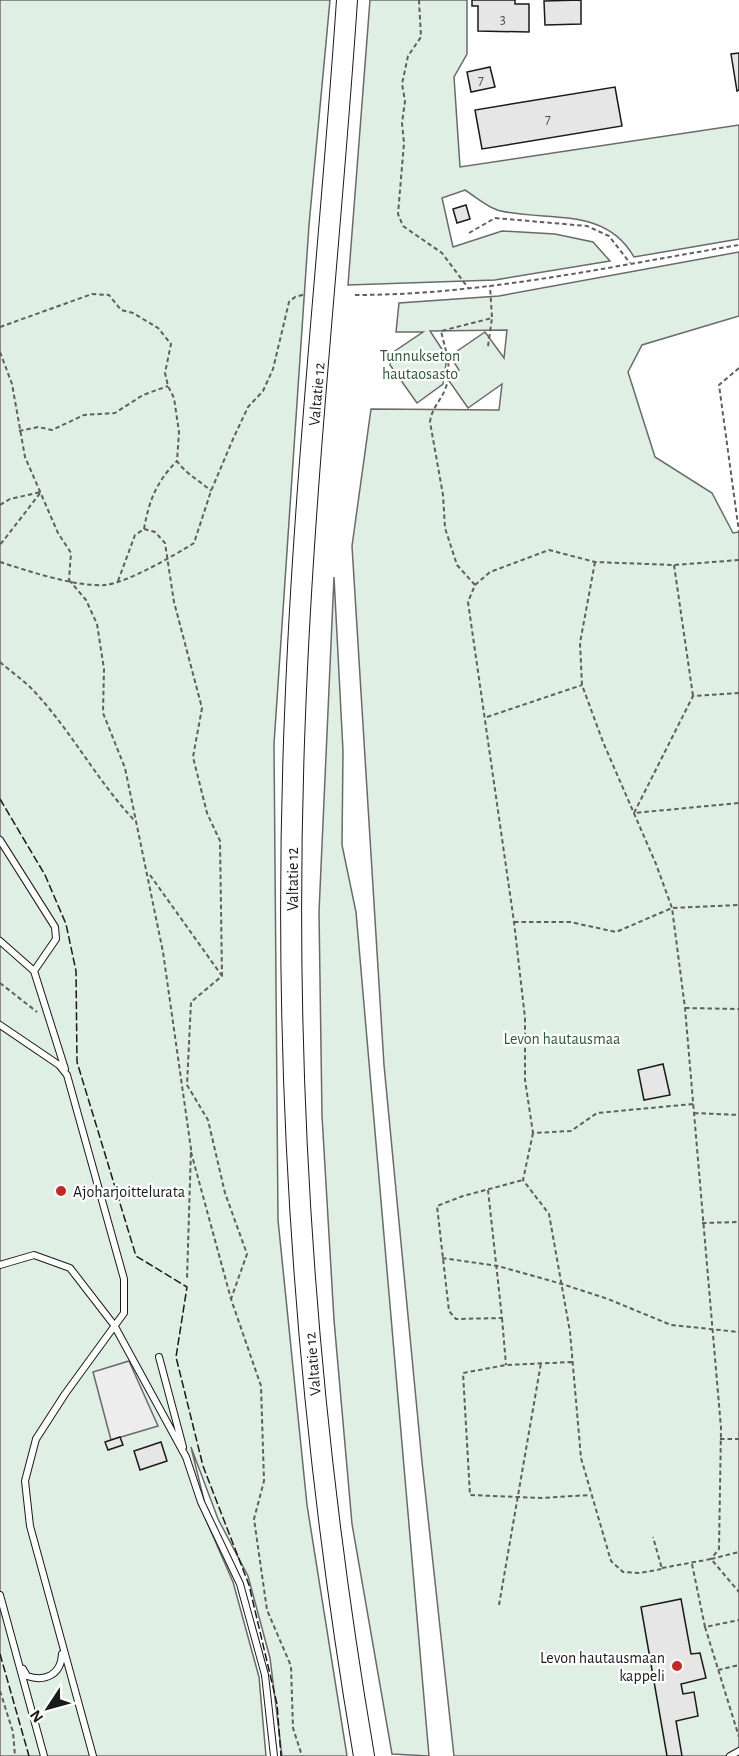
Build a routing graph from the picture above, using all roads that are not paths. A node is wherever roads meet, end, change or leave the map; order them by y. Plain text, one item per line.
1 (347, 0) edge
2 (0, 840) edge
3 (0, 941) edge
4 (34, 971) junction
5 (0, 1025) edge
6 (67, 1075) junction
7 (0, 1265) edge
8 (114, 1325) junction
9 (159, 1357) dead end
10 (186, 1457) junction
11 (0, 1595) edge
12 (62, 1647) junction
13 (17, 1658) junction
14 (739, 1751) edge
15 (44, 1756) edge
16 (93, 1756) edge
17 (274, 1756) edge
18 (364, 1756) edge
19 (730, 1756) edge

1 - 18 highway, Valtatie 12
2 - 4 lane
3 - 4 lane
4 - 6 lane
5 - 6 lane
6 - 8 lane
7 - 8 lane
8 - 10 lane
8 - 12 lane
9 - 10 lane
10 - 17 lane
11 - 13 lane
12 - 13 lane
12 - 16 lane
13 - 15 lane
14 - 19 lane

